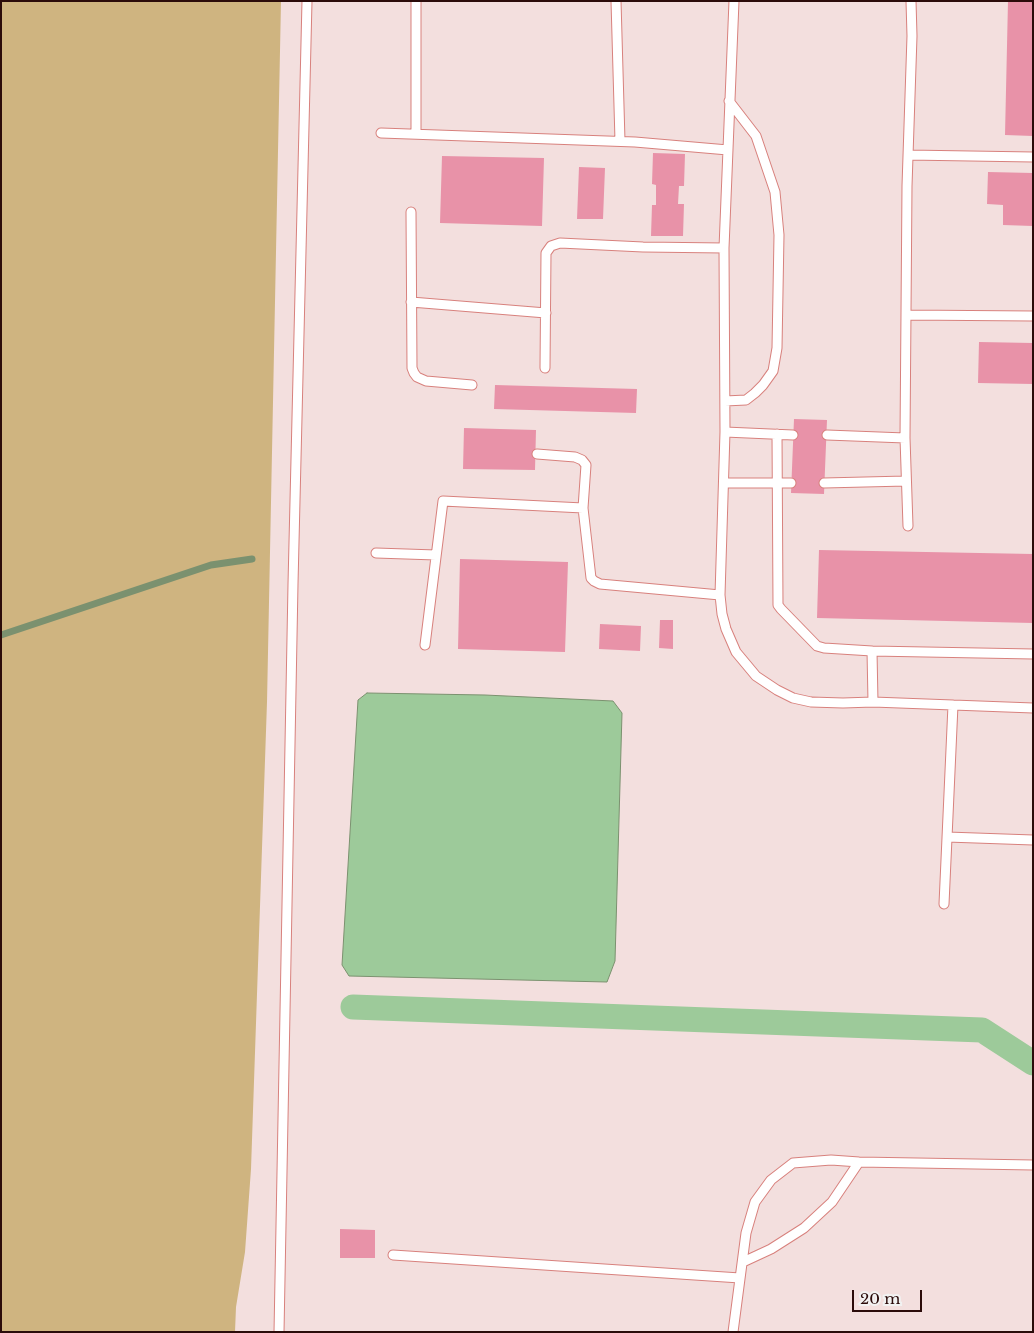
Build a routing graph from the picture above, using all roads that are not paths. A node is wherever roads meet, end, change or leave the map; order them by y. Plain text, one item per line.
1 (307, 1) edge
2 (416, 1) edge
3 (616, 1) edge
4 (734, 1) edge
5 (911, 1) edge
6 (729, 101) junction
7 (381, 133) dead end
8 (416, 134) junction
9 (620, 141) junction
10 (728, 150) junction
11 (908, 155) junction
12 (1033, 156) edge
13 (411, 212) dead end
14 (724, 248) junction
15 (411, 302) junction
16 (546, 313) junction
17 (906, 315) junction
18 (1033, 316) edge
19 (545, 368) dead end
20 (472, 385) dead end
21 (725, 401) junction
22 (725, 432) junction
23 (777, 434) junction
24 (793, 435) dead end
25 (826, 435) dead end
26 (905, 438) junction
27 (537, 454) dead end
28 (906, 481) junction
29 (778, 482) junction
30 (791, 483) dead end
31 (824, 483) dead end
32 (724, 484) junction
33 (583, 508) junction
34 (908, 526) dead end
35 (376, 553) dead end
36 (436, 555) junction
37 (720, 595) junction
38 (425, 645) dead end
39 (872, 651) junction
40 (1033, 654) edge
41 (873, 702) junction
42 (953, 705) junction
43 (1033, 708) edge
44 (948, 837) junction
45 (1033, 840) edge
46 (944, 904) dead end
47 (859, 1162) junction
48 (1033, 1165) edge
49 (393, 1254) dead end
50 (743, 1262) junction
51 (740, 1278) junction
52 (279, 1332) edge
53 (733, 1332) edge

1 - 52 lane
2 - 8 lane
3 - 9 lane
4 - 6 lane
5 - 11 lane
6 - 10 lane
6 - 21 lane
7 - 8 lane
8 - 9 lane
9 - 10 lane
10 - 14 lane
11 - 12 lane
11 - 17 lane
13 - 15 lane
14 - 16 lane
14 - 21 lane
15 - 16 lane
15 - 20 lane
16 - 19 lane
17 - 18 lane
17 - 26 lane
21 - 22 lane
22 - 23 lane
22 - 32 lane
23 - 24 lane
23 - 29 lane
25 - 26 lane
26 - 28 lane
27 - 33 lane
28 - 31 lane
28 - 34 lane
29 - 30 lane
29 - 32 lane
29 - 39 lane
32 - 37 lane
33 - 36 lane
33 - 37 lane
35 - 36 lane
36 - 38 lane
37 - 41 lane
39 - 40 lane
39 - 41 lane
41 - 42 lane
42 - 43 lane
42 - 44 lane
44 - 45 lane
44 - 46 lane
47 - 48 lane
47 - 50 lane
47 - 50 lane
49 - 51 lane
50 - 51 lane
51 - 53 lane

